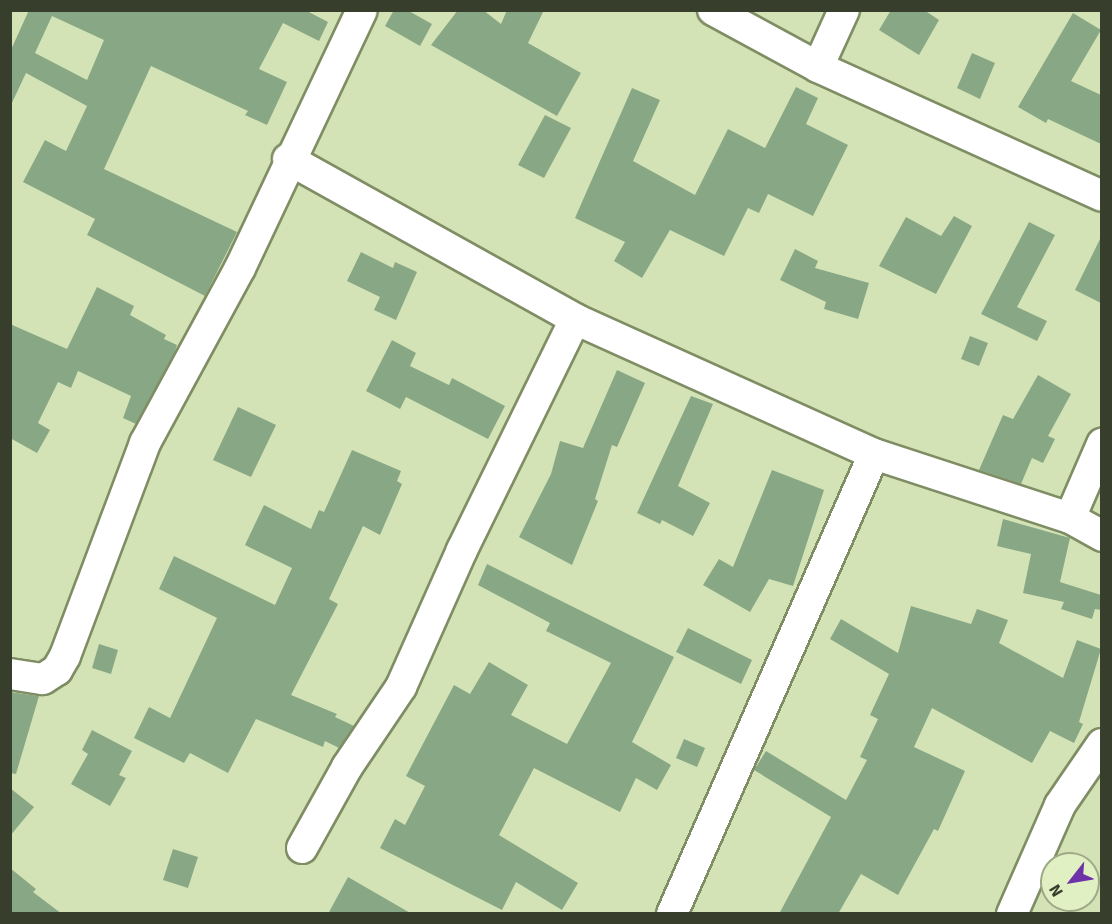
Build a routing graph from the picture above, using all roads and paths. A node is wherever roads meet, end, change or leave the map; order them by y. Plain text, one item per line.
1 (362, 10) edge
2 (713, 10) edge
3 (844, 10) edge
4 (818, 67) junction
5 (288, 159) junction
6 (1101, 196) edge
7 (575, 319) junction
8 (1101, 444) edge
9 (874, 454) junction
10 (1070, 518) junction
11 (1101, 536) edge
12 (10, 674) edge
13 (1101, 744) edge
14 (302, 848) dead end
15 (672, 914) edge
16 (1012, 914) edge

1 - 5 street
2 - 4 street
3 - 4 street
4 - 6 street
5 - 7 street
5 - 12 street
7 - 9 street
7 - 14 street
8 - 10 street
9 - 10 street
9 - 15 street
10 - 11 street
13 - 16 street

